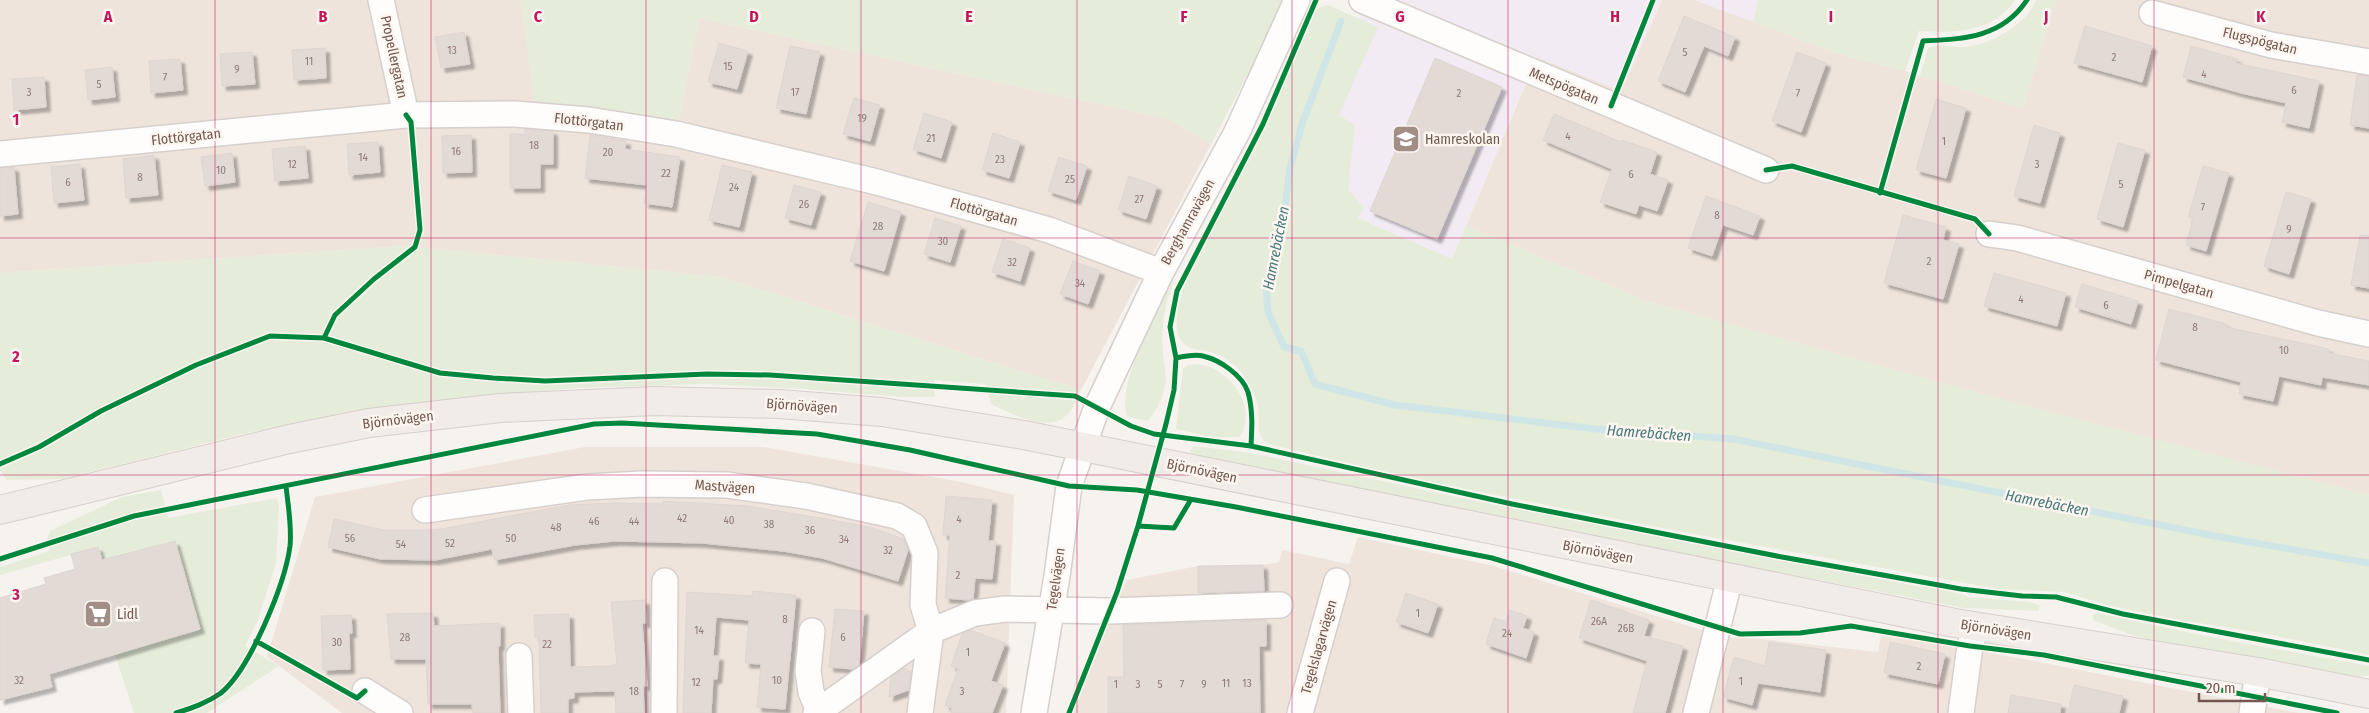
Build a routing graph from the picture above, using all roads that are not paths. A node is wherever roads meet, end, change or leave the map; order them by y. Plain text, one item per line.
1 (381, 0) edge
2 (1297, 0) edge
3 (1362, 0) edge
4 (2152, 12) dead end
5 (2369, 62) edge
6 (406, 115) junction
7 (0, 154) edge
8 (1766, 170) dead end
9 (1989, 234) dead end
10 (1160, 272) junction
11 (2369, 334) edge
12 (1083, 446) junction
13 (0, 510) edge
14 (425, 510) dead end
15 (1730, 578) junction
16 (665, 581) dead end
17 (1337, 581) dead end
18 (1280, 605) dead end
19 (1052, 610) junction
20 (1976, 626) junction
21 (812, 631) dead end
22 (930, 631) junction
23 (519, 656) dead end
24 (2258, 672) junction
25 (365, 691) dead end
26 (2369, 694) edge
27 (819, 712) edge
28 (400, 713) edge
29 (521, 713) edge
30 (664, 713) edge
31 (920, 713) edge
32 (1034, 713) edge
33 (1300, 713) edge
34 (1696, 713) edge
35 (1961, 713) edge
36 (2252, 713) edge

1 - 6 street, Propellergatan
2 - 10 street, Berghamravägen
3 - 8 street, Metspögatan
4 - 5 street, Flugspögatan
6 - 7 street, Flottörgatan
6 - 10 street, Flottörgatan
9 - 11 street, Pimpelgatan
10 - 12 street, Berghamravägen
12 - 13 main road, Björnövägen
12 - 15 main road, Björnövägen
12 - 19 street, Tegelvägen
14 - 22 street, Mastvägen
15 - 20 main road, Björnövägen
15 - 34 street
16 - 30 street
17 - 33 street, Tegelslagarvägen
18 - 19 street
19 - 22 street
19 - 32 street, Tegelvägen
20 - 24 main road, Björnövägen
20 - 35 street
21 - 27 street
22 - 27 street
22 - 31 street, Mastvägen
23 - 29 street
24 - 26 main road, Björnövägen
24 - 36 street
25 - 28 street

